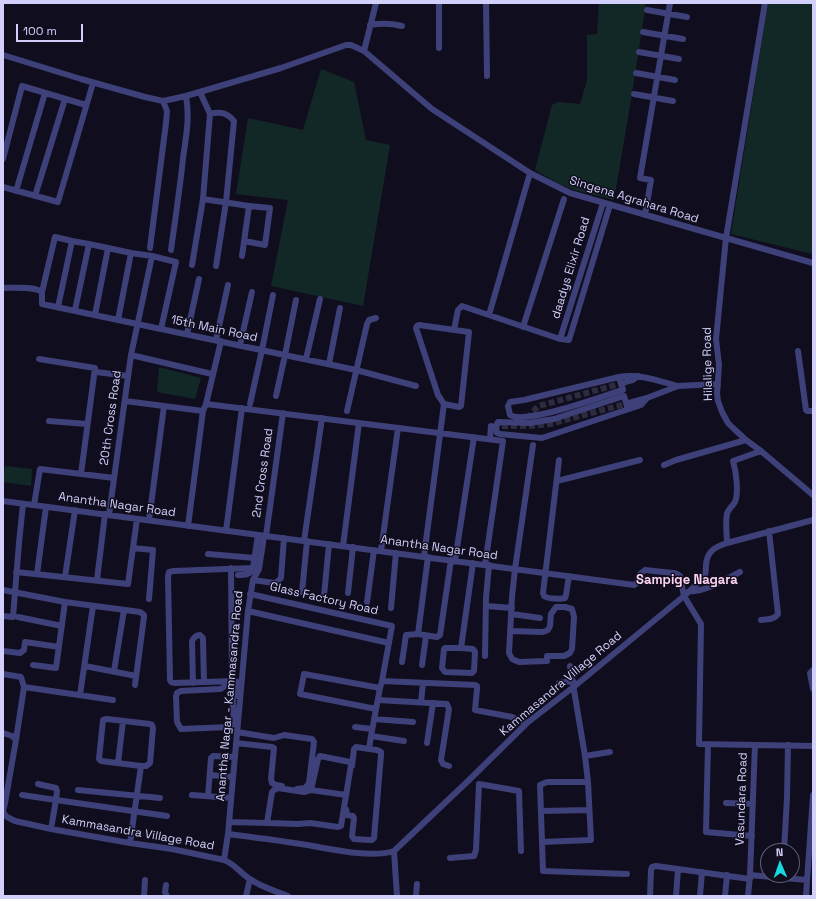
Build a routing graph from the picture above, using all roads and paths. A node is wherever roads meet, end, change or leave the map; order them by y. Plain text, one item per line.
1 (376, 3) edge
2 (439, 3) edge
3 (486, 3) edge
4 (670, 3) edge
5 (765, 3) edge
6 (647, 10) dead end
7 (668, 14) junction
8 (687, 18) dead end
9 (370, 25) junction
10 (402, 26) dead end
11 (643, 32) dead end
12 (664, 35) junction
13 (683, 39) dead end
14 (439, 48) dead end
15 (364, 51) junction
16 (639, 52) dead end
17 (3, 55) edge
18 (661, 56) junction
19 (679, 59) dead end
20 (636, 73) dead end
21 (487, 76) dead end
22 (657, 77) junction
23 (675, 80) dead end
24 (93, 82) junction
25 (200, 92) junction
26 (45, 93) junction
27 (634, 94) dead end
28 (186, 96) junction
29 (654, 98) junction
30 (65, 99) junction
31 (163, 101) junction
32 (672, 101) dead end
33 (86, 105) junction
34 (210, 114) junction
35 (3, 159) edge
36 (530, 173) junction
37 (3, 187) edge
38 (16, 191) junction
39 (35, 196) junction
40 (564, 199) dead end
41 (203, 200) junction
42 (226, 202) junction
43 (607, 204) junction
44 (249, 206) junction
45 (645, 215) junction
46 (726, 238) junction
47 (72, 241) junction
48 (244, 241) junction
49 (89, 244) junction
50 (108, 248) junction
51 (150, 248) dead end
52 (171, 250) dead end
53 (131, 252) junction
54 (152, 256) junction
55 (242, 256) dead end
56 (813, 262) edge
57 (192, 265) dead end
58 (216, 266) dead end
59 (199, 279) dead end
60 (228, 285) dead end
61 (3, 288) edge
62 (42, 292) junction
63 (252, 292) dead end
64 (273, 295) dead end
65 (320, 299) dead end
66 (296, 300) dead end
67 (58, 307) junction
68 (340, 308) dead end
69 (75, 310) junction
70 (95, 315) junction
71 (489, 315) junction
72 (376, 318) dead end
73 (118, 320) junction
74 (137, 324) junction
75 (523, 327) junction
76 (161, 329) junction
77 (454, 330) junction
78 (187, 334) junction
79 (560, 340) junction
80 (218, 341) junction
81 (240, 346) junction
82 (262, 350) junction
83 (798, 351) dead end
84 (131, 355) junction
85 (285, 355) junction
86 (39, 359) dead end
87 (306, 359) junction
88 (329, 364) junction
89 (356, 370) junction
90 (96, 372) dead end
91 (212, 374) junction
92 (128, 376) junction
93 (638, 376) junction
94 (619, 377) junction
95 (623, 383) tunnel mouth
96 (718, 384) junction
97 (416, 386) dead end
98 (678, 386) junction
99 (276, 396) dead end
100 (125, 401) junction
101 (206, 404) junction
102 (250, 404) dead end
103 (444, 404) junction
104 (164, 406) junction
105 (628, 406) junction
106 (242, 408) junction
107 (203, 411) junction
108 (347, 411) dead end
109 (813, 411) edge
110 (283, 413) junction
111 (322, 418) junction
112 (521, 419) junction
113 (49, 421) dead end
114 (359, 423) junction
115 (87, 424) junction
116 (491, 426) dead end
117 (398, 428) junction
118 (440, 433) junction
119 (474, 437) junction
120 (490, 439) junction
121 (746, 440) junction
122 (533, 445) dead end
123 (761, 451) junction
124 (559, 460) dead end
125 (640, 460) dead end
126 (664, 465) dead end
127 (81, 474) junction
128 (114, 478) junction
129 (557, 481) junction
130 (813, 495) edge
131 (3, 501) edge
132 (23, 504) junction
133 (34, 505) junction
134 (46, 507) junction
135 (74, 510) junction
136 (107, 515) junction
137 (137, 519) junction
138 (149, 520) junction
139 (813, 520) edge
140 (188, 526) junction
141 (226, 531) junction
142 (769, 531) junction
143 (262, 535) junction
144 (284, 538) junction
145 (305, 541) junction
146 (726, 543) junction
147 (329, 544) junction
148 (343, 546) junction
149 (353, 547) junction
150 (133, 548) junction
151 (374, 550) junction
152 (381, 551) junction
153 (396, 553) junction
154 (208, 554) dead end
155 (426, 557) junction
156 (255, 558) junction
157 (453, 561) junction
158 (473, 563) junction
159 (487, 565) junction
160 (231, 568) junction
161 (256, 568) junction
162 (515, 569) junction
163 (16, 572) junction
164 (740, 572) dead end
165 (546, 573) junction
166 (37, 574) junction
167 (238, 575) dead end
168 (569, 576) junction
169 (65, 577) junction
170 (97, 580) junction
171 (253, 580) junction
172 (3, 590) edge
173 (690, 591) junction
174 (14, 592) junction
175 (302, 592) dead end
176 (250, 594) junction
177 (348, 594) dead end
178 (324, 596) dead end
179 (684, 596) junction
180 (149, 599) dead end
181 (65, 602) junction
182 (367, 602) dead end
183 (93, 606) junction
184 (486, 606) junction
185 (391, 608) dead end
186 (124, 610) junction
187 (248, 611) junction
188 (512, 611) junction
189 (3, 616) edge
190 (18, 617) dead end
191 (540, 618) dead end
192 (761, 620) dead end
193 (62, 626) junction
194 (510, 631) junction
195 (418, 634) junction
196 (426, 636) junction
197 (389, 643) junction
198 (59, 647) junction
199 (461, 648) junction
200 (3, 651) edge
201 (485, 656) dead end
202 (402, 662) dead end
203 (32, 665) dead end
204 (422, 665) dead end
205 (85, 666) junction
206 (570, 666) dead end
207 (813, 670) edge
208 (114, 671) junction
209 (3, 674) edge
210 (136, 676) junction
211 (382, 680) junction
212 (229, 681) junction
213 (204, 682) junction
214 (193, 683) junction
215 (424, 683) junction
216 (559, 683) dead end
217 (573, 684) junction
218 (135, 685) dead end
219 (24, 687) junction
220 (380, 688) junction
221 (813, 689) edge
222 (80, 695) junction
223 (240, 697) junction
224 (113, 700) dead end
225 (378, 700) junction
226 (421, 702) junction
227 (433, 703) junction
228 (376, 709) junction
229 (374, 719) junction
230 (123, 721) junction
231 (413, 722) dead end
232 (527, 723) junction
233 (355, 727) dead end
234 (237, 732) junction
235 (3, 733) edge
236 (372, 733) junction
237 (16, 740) junction
238 (404, 741) dead end
239 (427, 743) dead end
240 (236, 744) junction
241 (708, 744) junction
242 (755, 744) junction
243 (788, 745) junction
244 (813, 746) edge
245 (369, 749) junction
246 (610, 752) dead end
247 (585, 756) junction
248 (235, 757) junction
249 (118, 763) junction
250 (141, 766) junction
251 (449, 766) dead end
252 (210, 775) junction
253 (233, 777) junction
254 (467, 782) junction
255 (588, 782) junction
256 (38, 784) dead end
257 (479, 784) junction
258 (78, 790) dead end
259 (311, 790) junction
260 (22, 795) dead end
261 (192, 795) dead end
262 (813, 795) edge
263 (137, 796) junction
264 (208, 796) junction
265 (346, 796) junction
266 (160, 798) dead end
267 (231, 798) junction
268 (56, 800) junction
269 (813, 800) edge
270 (726, 803) dead end
271 (753, 804) junction
272 (589, 810) junction
273 (3, 811) edge
274 (541, 811) junction
275 (134, 812) junction
276 (167, 816) dead end
277 (229, 822) junction
278 (268, 823) junction
279 (51, 830) junction
280 (228, 834) junction
281 (752, 836) junction
282 (542, 842) junction
283 (130, 843) junction
284 (784, 843) edge
285 (394, 851) junction
286 (521, 851) dead end
287 (450, 858) dead end
288 (224, 860) junction
289 (678, 869) junction
290 (702, 872) junction
291 (627, 874) dead end
292 (727, 875) junction
293 (750, 877) junction
294 (760, 877) edge
295 (250, 879) junction
296 (800, 879) edge
297 (145, 880) dead end
298 (807, 880) junction
299 (417, 884) dead end
300 (166, 885) dead end
301 (144, 896) edge
302 (167, 896) edge
303 (246, 896) edge
304 (288, 896) edge
305 (397, 896) edge
306 (416, 896) edge
307 (650, 896) edge
308 (676, 896) edge
309 (700, 896) edge
310 (725, 896) edge
311 (748, 896) edge
312 (806, 896) edge

1 - 9 street
2 - 14 street
3 - 21 street
4 - 7 street
5 - 46 street, Hilalige Road
6 - 7 street
7 - 8 street
7 - 12 street
9 - 10 street
9 - 15 street
11 - 12 street
12 - 13 street
12 - 18 street
15 - 25 street, Singena Agrahara Road
15 - 36 street, Singena Agrahara Road
16 - 18 street
17 - 24 street
18 - 19 street
18 - 22 street
20 - 22 street
22 - 23 street
22 - 29 street
24 - 31 street
24 - 33 street
25 - 28 street
25 - 34 street
26 - 30 street
26 - 35 street
26 - 38 street
27 - 29 street
28 - 31 street
28 - 52 street
29 - 32 street
29 - 45 street
30 - 33 street
30 - 39 street
31 - 51 street
33 - 39 street
34 - 41 street
34 - 42 street
36 - 43 street, Singena Agrahara Road
36 - 71 street
37 - 38 street
38 - 39 street
40 - 75 street
41 - 42 street
41 - 57 street
42 - 44 street
42 - 58 street
43 - 45 street, Singena Agrahara Road
43 - 79 street, daadys Elixir Road
43 - 79 street, daadys Elixir Road
44 - 48 street
44 - 48 street
45 - 46 street, Singena Agrahara Road
46 - 56 street, Singena Agrahara Road
46 - 96 street, Hilalige Road
47 - 49 street
47 - 62 street
47 - 67 street
48 - 55 street
49 - 50 street
49 - 69 street
50 - 53 street
50 - 70 street
53 - 54 street
53 - 73 street
54 - 74 street, 20th Cross Road
54 - 76 street
59 - 78 street
60 - 80 street
61 - 62 street
62 - 67 street, 15th Main Road
63 - 81 street
64 - 82 street
65 - 87 street
66 - 85 street
67 - 69 street, 15th Main Road
68 - 88 street
69 - 70 street, 15th Main Road
70 - 73 street, 15th Main Road
71 - 75 street
71 - 77 street
72 - 89 street
73 - 74 street, 15th Main Road
74 - 76 street, 15th Main Road
74 - 84 street, 20th Cross Road
75 - 79 street
76 - 78 street, 15th Main Road
77 - 103 street
77 - 103 street
78 - 80 street, 15th Main Road
80 - 81 street, 15th Main Road
80 - 91 street
81 - 82 street, 15th Main Road
82 - 85 street, 15th Main Road
82 - 102 street
83 - 109 street
84 - 91 street
84 - 92 street, 20th Cross Road
85 - 87 street, 15th Main Road
85 - 99 street
86 - 115 street
87 - 88 street, 15th Main Road
88 - 89 street, 15th Main Road
89 - 97 street, 15th Main Road
89 - 108 street
90 - 92 street
91 - 101 street
92 - 100 street, 20th Cross Road
93 - 94 street
93 - 95 street
93 - 98 street
94 - 112 street
94 - 112 street
96 - 98 street
96 - 121 street, Hilalige Road
98 - 105 street
100 - 104 street
100 - 128 street, 20th Cross Road
101 - 106 street
101 - 107 street
103 - 118 street
104 - 107 street
104 - 138 street
105 - 112 street
105 - 112 street
106 - 110 street
106 - 141 street
107 - 140 street
110 - 111 street
110 - 143 street, 2nd Cross Road
111 - 114 street
111 - 145 street
113 - 115 street
114 - 117 street
114 - 148 street
115 - 127 street
116 - 120 street
117 - 118 street
117 - 152 street
118 - 119 street
118 - 155 street
119 - 120 street
119 - 157 street
120 - 159 street
121 - 123 street, Hilalige Road
121 - 126 street
122 - 162 street
123 - 130 street, Hilalige Road
123 - 146 street
124 - 129 street
125 - 129 street
127 - 128 street
127 - 133 street
128 - 136 street, 20th Cross Road
129 - 165 street
131 - 132 street, Anantha Nagar Road
132 - 133 street, Anantha Nagar Road
132 - 163 street
133 - 134 street, Anantha Nagar Road
134 - 135 street, Anantha Nagar Road
134 - 166 street
135 - 136 street, Anantha Nagar Road
135 - 169 street
136 - 137 street, Anantha Nagar Road
136 - 170 street, 20th Cross Road
137 - 138 street, Anantha Nagar Road
137 - 150 street
138 - 140 street, Anantha Nagar Road
139 - 142 street
140 - 141 street, Anantha Nagar Road
141 - 143 street, Anantha Nagar Road
142 - 146 street
142 - 192 street
143 - 144 street, Anantha Nagar Road
143 - 156 street
143 - 161 street, Anantha Nagar - Kammasandra Road
144 - 145 street, Anantha Nagar Road
144 - 171 street
145 - 147 street, Anantha Nagar Road
145 - 175 street
146 - 173 street
147 - 148 street, Anantha Nagar Road
147 - 178 street
148 - 149 street, Anantha Nagar Road
149 - 151 street, Anantha Nagar Road
149 - 177 street
150 - 170 street
150 - 180 street
151 - 152 street, Anantha Nagar Road
151 - 182 street
152 - 153 street, Anantha Nagar Road
153 - 155 street, Anantha Nagar Road
153 - 185 street
154 - 156 street
155 - 157 street, Anantha Nagar Road
155 - 195 street
156 - 161 street
157 - 158 street, Anantha Nagar Road
157 - 196 street
158 - 159 street, Anantha Nagar Road
158 - 199 street
159 - 162 street, Anantha Nagar Road
159 - 184 street
160 - 161 street
160 - 212 street
160 - 214 street
161 - 167 street
161 - 171 street, Anantha Nagar - Kammasandra Road
162 - 165 street, Anantha Nagar Road
162 - 188 street
163 - 166 street
163 - 174 street
164 - 173 street
165 - 168 street, Anantha Nagar Road
165 - 168 street
166 - 169 street
168 - 179 street, Anantha Nagar Road
169 - 170 street
171 - 176 street, Anantha Nagar - Kammasandra Road
172 - 174 street
173 - 179 street
174 - 181 street
174 - 189 street
176 - 187 street, Anantha Nagar - Kammasandra Road
176 - 197 street, Glass Factory Road
179 - 217 street, Kammasandra Village Road
179 - 241 street
181 - 183 street
181 - 193 street
183 - 186 street
183 - 205 street
184 - 188 street
184 - 201 street
186 - 208 street
186 - 210 street
187 - 197 street
187 - 223 street, Anantha Nagar - Kammasandra Road
188 - 191 street
188 - 194 street
190 - 193 street
193 - 198 street
194 - 194 street
195 - 196 street
195 - 202 street
196 - 204 street
197 - 211 street
198 - 200 street
198 - 203 street
199 - 199 street
205 - 208 street
205 - 222 street
206 - 217 street
207 - 221 street
208 - 210 street
209 - 219 street
210 - 218 street
211 - 215 street
211 - 220 street
212 - 212 street
212 - 213 street
212 - 223 street
213 - 214 street
213 - 214 street
215 - 226 street
215 - 232 street
216 - 217 street
217 - 232 street, Kammasandra Village Road
217 - 247 street
219 - 222 street
219 - 237 street
220 - 225 street
220 - 228 street
222 - 224 street
223 - 234 street, Anantha Nagar - Kammasandra Road
225 - 226 street
225 - 228 street
226 - 227 street
227 - 239 street
227 - 251 street
228 - 229 street
229 - 231 street
229 - 236 street
230 - 249 street
230 - 249 street
230 - 250 street
232 - 254 street, Kammasandra Village Road
233 - 236 street
234 - 240 street, Anantha Nagar - Kammasandra Road
234 - 240 street
235 - 237 street
236 - 238 street
236 - 245 street
237 - 273 street
240 - 248 street, Anantha Nagar - Kammasandra Road
241 - 242 street, Vasundara Road
241 - 281 street
242 - 243 street
242 - 271 street, Vasundara Road
243 - 244 street
243 - 284 street
245 - 245 street
246 - 247 street
247 - 255 street
248 - 252 street
248 - 253 street, Anantha Nagar - Kammasandra Road
249 - 250 street
250 - 263 street
252 - 253 street
252 - 264 street
253 - 267 street, Anantha Nagar - Kammasandra Road
254 - 257 street
254 - 285 street, Kammasandra Village Road
255 - 272 street
255 - 274 street
256 - 268 street
257 - 286 street
257 - 287 street
258 - 263 street
259 - 265 street
259 - 265 street
259 - 278 street
260 - 268 street
261 - 264 street
262 - 269 street
263 - 266 street
263 - 275 street
264 - 267 street
265 - 278 street
267 - 277 street, Anantha Nagar - Kammasandra Road
268 - 275 street
268 - 279 street
269 - 298 street
270 - 271 street
271 - 281 street, Vasundara Road
272 - 274 street
272 - 282 street
273 - 279 street, Kammasandra Village Road
274 - 282 street
275 - 276 street
275 - 283 street
277 - 278 street
277 - 280 street, Anantha Nagar - Kammasandra Road
279 - 283 street, Kammasandra Village Road
280 - 285 street
280 - 288 street, Anantha Nagar - Kammasandra Road
281 - 293 street, Vasundara Road
282 - 291 street
283 - 288 street, Kammasandra Village Road
285 - 305 street
288 - 295 street, Kammasandra Village Road
289 - 290 street
289 - 307 street
289 - 308 street
290 - 292 street
290 - 309 street
292 - 293 street
292 - 310 street
293 - 294 street
293 - 311 street, Vasundara Road
295 - 303 street
295 - 304 street, Kammasandra Village Road
296 - 298 street
297 - 301 street
298 - 312 street
299 - 306 street
300 - 302 street

